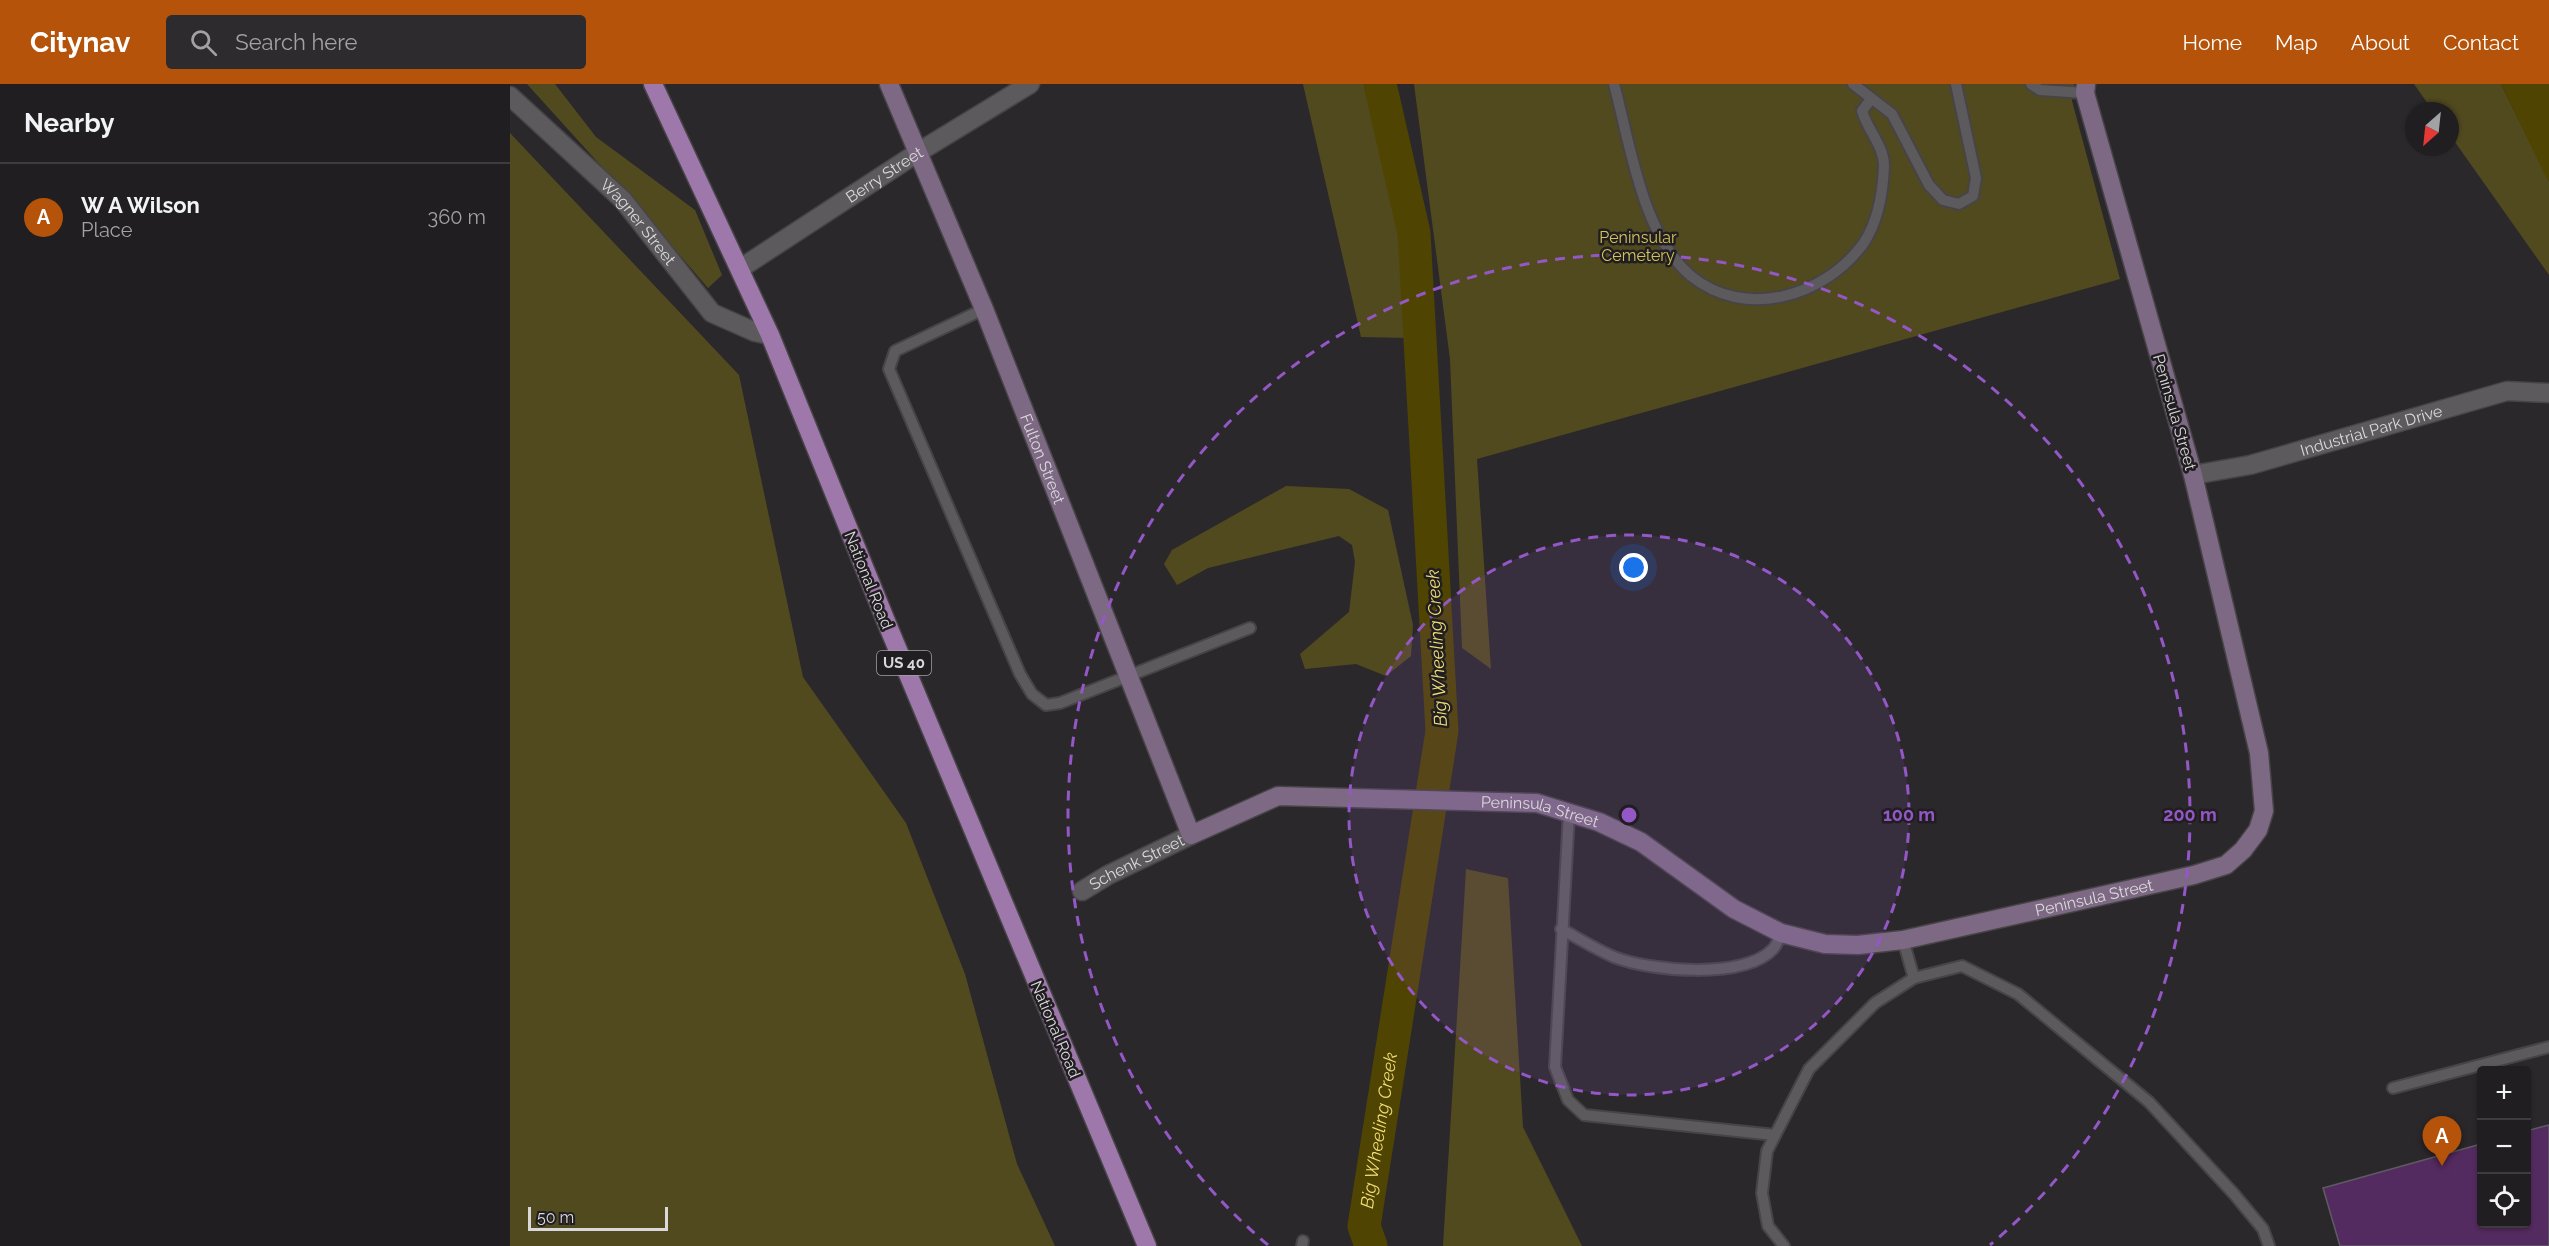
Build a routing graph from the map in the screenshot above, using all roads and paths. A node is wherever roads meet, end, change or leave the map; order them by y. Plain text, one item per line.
1 (653, 84) edge
2 (889, 84) edge
3 (1030, 84) edge
4 (1614, 84) edge
5 (1853, 84) edge
6 (1956, 84) edge
7 (2031, 84) edge
8 (2086, 88) edge
9 (510, 96) edge
10 (1871, 99) junction
11 (916, 153) junction
12 (741, 268) junction
13 (984, 309) junction
14 (770, 335) junction
15 (2549, 393) edge
16 (2193, 475) junction
17 (1250, 628) dead end
18 (1130, 676) junction
19 (1569, 813) junction
20 (1191, 835) junction
21 (1082, 891) dead end
22 (1561, 929) junction
23 (1781, 933) junction
24 (1903, 940) junction
25 (1914, 978) junction
26 (2549, 1047) edge
27 (2393, 1088) dead end
28 (1774, 1135) junction
29 (1147, 1246) edge
30 (1784, 1246) edge
31 (2269, 1246) edge

1 - 12 main road, National Road / US 40
2 - 11 street, Fulton Street
3 - 11 street, Berry Street
4 - 10 lane
5 - 10 lane
6 - 10 lane
7 - 8 lane
8 - 16 street, Peninsula Street
9 - 14 street, Wagner Street
11 - 12 street, Berry Street
11 - 13 street, Fulton Street
12 - 14 main road, National Road / US 40
13 - 18 street, Fulton Street
13 - 18 lane
14 - 29 main road, National Road / US 40
15 - 16 street, Industrial Park Drive
16 - 24 street, Peninsula Street
17 - 18 lane
18 - 20 street, Fulton Street
19 - 20 street, Peninsula Street
19 - 22 lane
19 - 23 street, Peninsula Street
20 - 21 street, Schenk Street
22 - 23 lane
22 - 28 lane
23 - 24 street, Peninsula Street
24 - 25 lane
25 - 28 lane
25 - 31 lane
26 - 27 lane
28 - 30 lane

